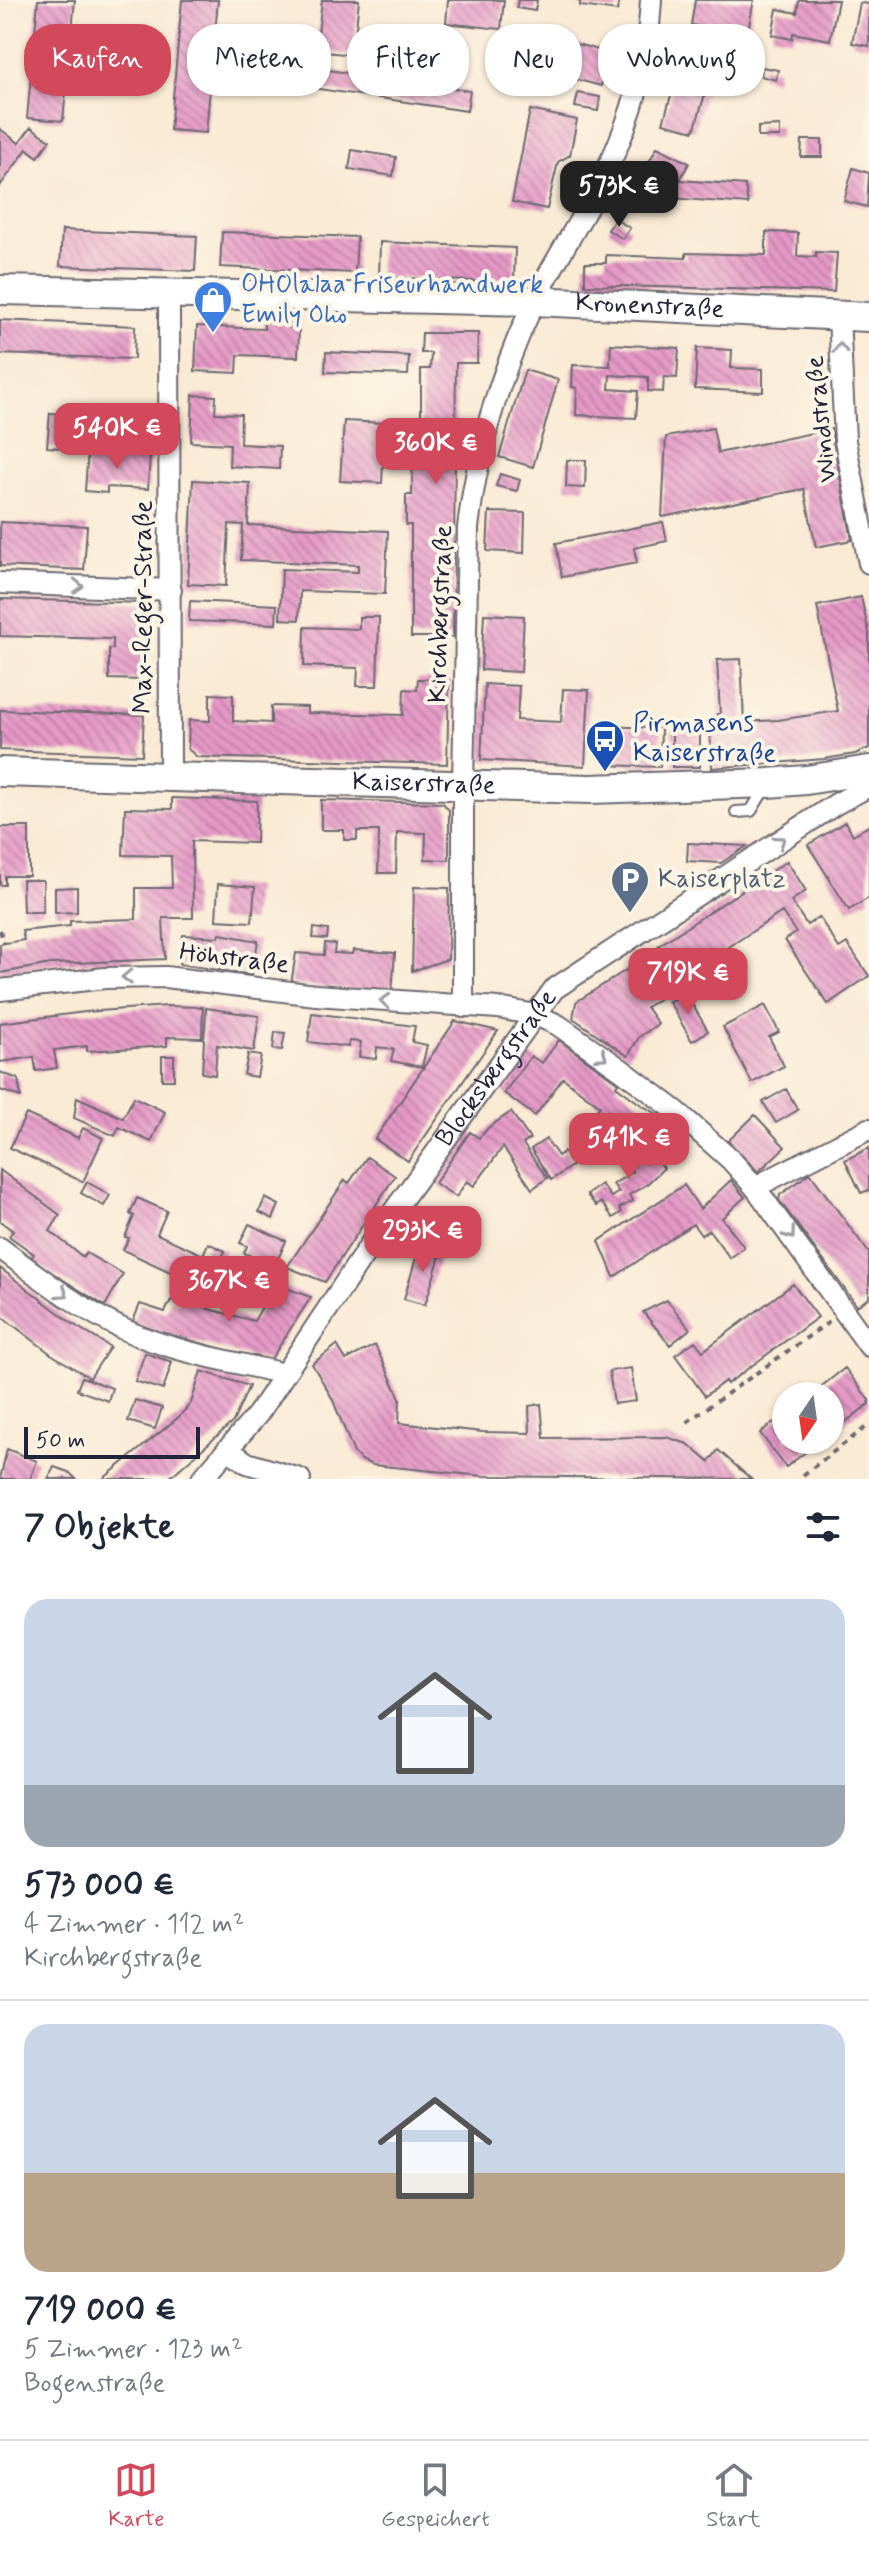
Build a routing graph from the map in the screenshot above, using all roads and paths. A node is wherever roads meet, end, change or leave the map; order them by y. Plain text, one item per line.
1 (651, 0) edge
2 (0, 290) edge
3 (169, 295) junction
4 (535, 301) junction
5 (839, 316) junction
6 (869, 317) edge
7 (869, 563) edge
8 (0, 583) edge
9 (171, 590) junction
10 (0, 772) edge
11 (170, 775) junction
12 (862, 782) edge
13 (768, 783) junction
14 (463, 785) junction
15 (736, 812) dead end
16 (0, 930) edge
17 (4, 944) dead end
18 (0, 990) edge
19 (463, 1007) junction
20 (536, 1015) junction
21 (869, 1129) edge
22 (755, 1187) junction
23 (0, 1248) edge
24 (845, 1312) junction
25 (866, 1335) edge
26 (284, 1374) junction
27 (687, 1422) dead end
28 (869, 1425) edge
29 (229, 1450) junction
30 (803, 1475) dead end
31 (202, 1479) edge
32 (300, 1479) edge

1 - 4 street, Kirchbergstraße
2 - 3 street, Kronenstraße
3 - 4 street, Kronenstraße
3 - 9 street, Max-Reger-Straße
4 - 5 street, Kronenstraße
4 - 14 street, Kirchbergstraße
5 - 6 street, Kronenstraße
7 -> 5 street, Windstraße
8 -> 9 street
9 - 11 street, Max-Reger-Straße
10 - 11 street, Kaiserstraße
11 - 14 street, Kaiserstraße
12 - 13 street, Kaiserstraße
20 -> 12 street, Blocksbergstraße
13 - 14 street, Kaiserstraße
13 - 15 lane
14 - 19 street
16 - 17 path
19 -> 18 street, Höhstraße
19 - 20 street
20 -> 22 street
20 - 26 street, Blocksbergstraße
21 - 22 street
22 -> 24 street
23 -> 26 street
24 - 25 street
24 - 27 path
26 - 29 street, Blocksbergstraße
28 - 30 path
29 - 31 street, Blocksbergstraße
29 - 32 street

